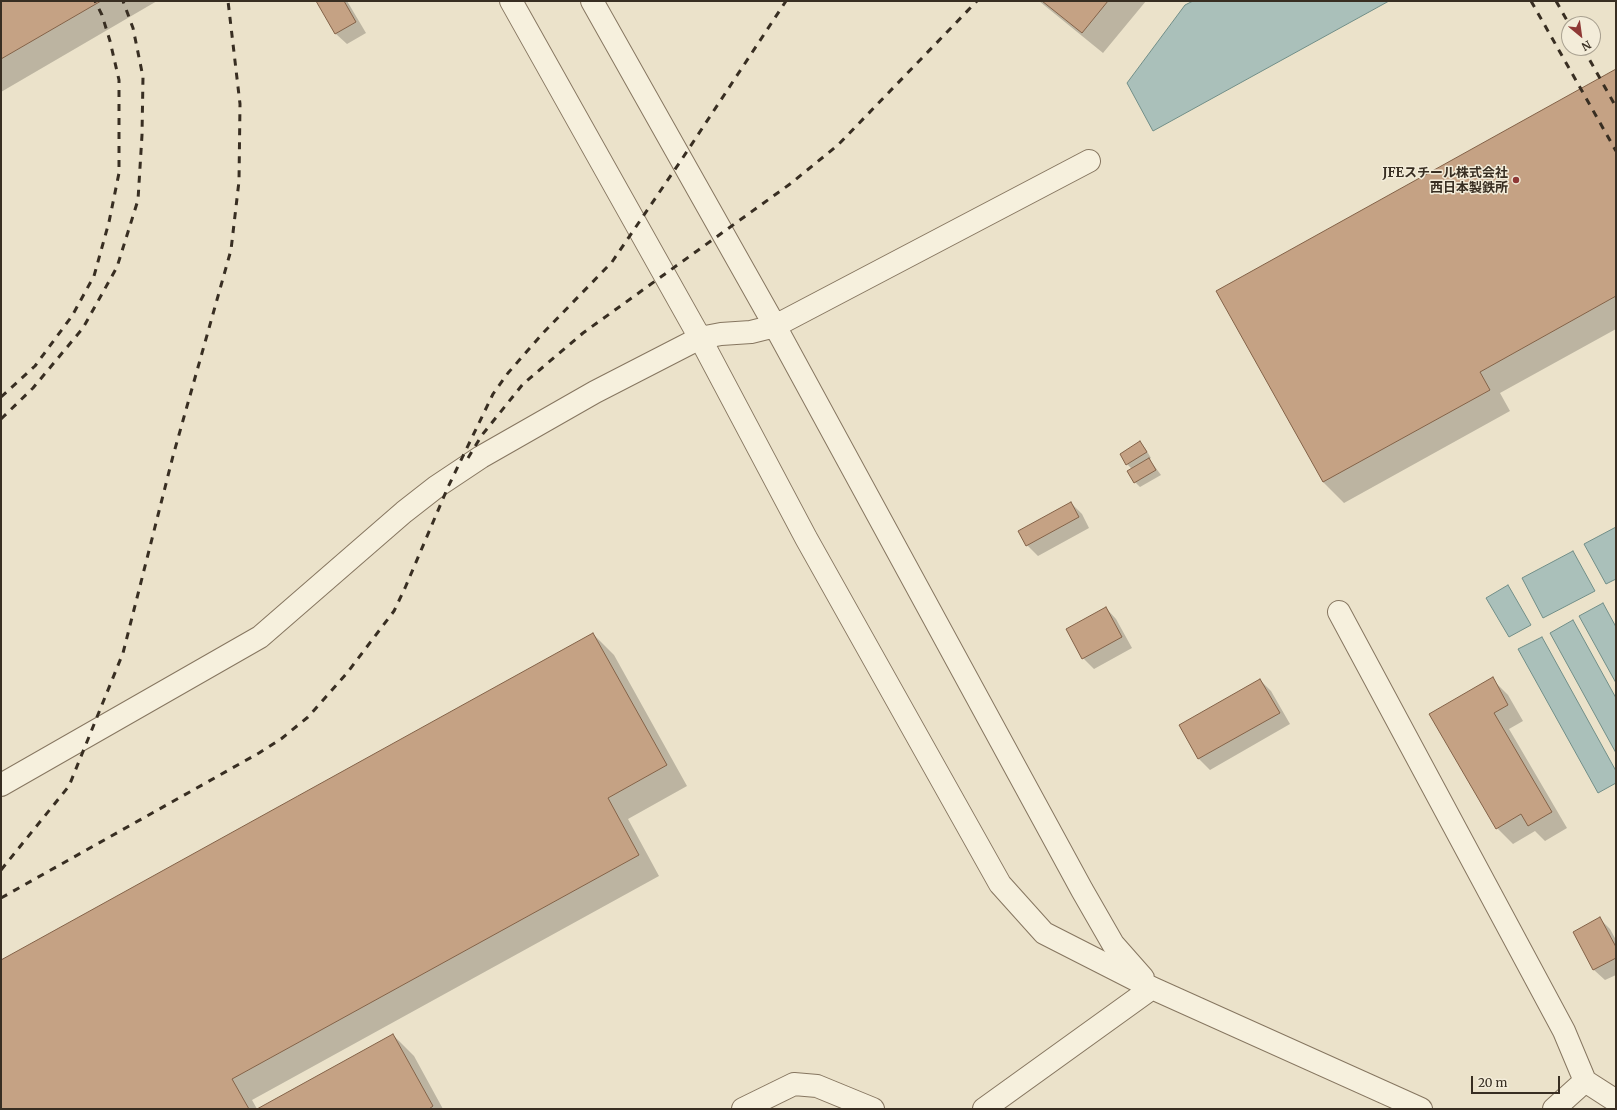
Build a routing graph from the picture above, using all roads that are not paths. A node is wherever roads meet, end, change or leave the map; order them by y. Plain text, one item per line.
1 (511, 1) edge
2 (592, 1) edge
3 (1089, 161) dead end
4 (775, 326) junction
5 (700, 338) junction
6 (1339, 612) dead end
7 (1, 785) edge
8 (1152, 988) junction
9 (1585, 1081) junction
10 (1616, 1101) edge
11 (743, 1109) edge
12 (873, 1109) edge
13 (984, 1109) edge
14 (1421, 1109) edge
15 (1554, 1109) edge

1 - 5 lane
2 - 4 lane
3 - 4 lane
4 - 5 lane
4 - 8 lane
5 - 7 lane
5 - 8 lane
6 - 9 lane
8 - 13 lane
8 - 14 lane
9 - 10 lane
9 - 15 lane
11 - 12 lane

